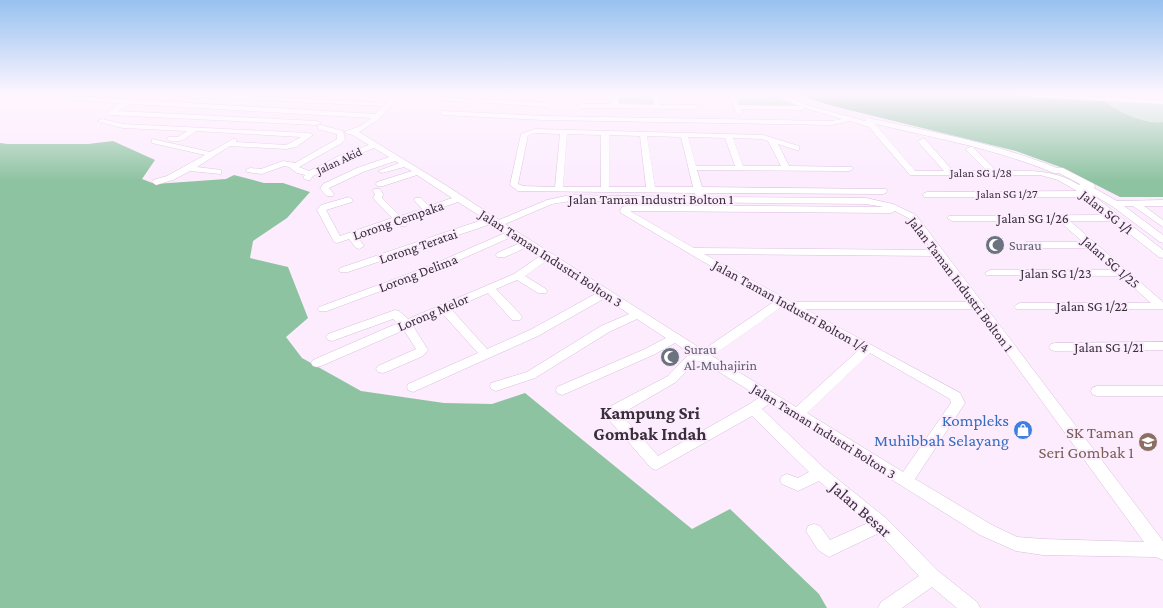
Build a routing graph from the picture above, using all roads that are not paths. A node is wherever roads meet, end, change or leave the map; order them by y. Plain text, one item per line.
1 (111, 123) edge
2 (147, 123) edge
3 (293, 123) edge
4 (369, 123) edge
5 (864, 123) edge
6 (884, 123) edge
7 (895, 123) edge
8 (319, 125) junction
9 (144, 126) junction
10 (194, 129) junction
11 (247, 132) junction
12 (354, 132) junction
13 (564, 132) junction
14 (340, 133) junction
15 (604, 134) junction
16 (643, 134) junction
17 (307, 136) junction
18 (684, 136) junction
19 (728, 136) junction
20 (171, 139) dead end
21 (771, 139) junction
22 (155, 141) dead end
23 (922, 141) dead end
24 (228, 144) junction
25 (375, 145) junction
26 (796, 148) dead end
27 (970, 149) dead end
28 (211, 154) junction
29 (395, 158) junction
30 (404, 164) junction
31 (294, 165) junction
32 (189, 168) junction
33 (693, 168) junction
34 (740, 168) junction
35 (786, 168) junction
36 (849, 169) dead end
37 (250, 170) dead end
38 (382, 171) dead end
39 (218, 172) dead end
40 (418, 172) junction
41 (951, 173) junction
42 (994, 173) junction
43 (1048, 174) joint
44 (156, 182) dead end
45 (559, 189) junction
46 (605, 189) junction
47 (651, 190) junction
48 (883, 192) dead end
49 (330, 194) dead end
50 (1086, 194) junction
51 (699, 195) junction
52 (928, 195) dead end
53 (459, 199) junction
54 (349, 200) dead end
55 (418, 200) dead end
56 (1134, 203) junction
57 (1163, 203) edge
58 (1117, 204) junction
59 (428, 210) junction
60 (901, 210) junction
61 (952, 218) dead end
62 (1061, 218) junction
63 (1115, 218) junction
64 (495, 222) junction
65 (402, 223) junction
66 (1163, 224) edge
67 (512, 233) junction
68 (352, 236) junction
69 (1163, 236) edge
70 (1163, 240) edge
71 (528, 243) junction
72 (1026, 245) dead end
73 (1091, 245) junction
74 (359, 246) dead end
75 (692, 251) junction
76 (940, 253) junction
77 (501, 255) dead end
78 (1163, 255) edge
79 (546, 256) junction
80 (344, 270) dead end
81 (990, 273) dead end
82 (1123, 273) junction
83 (518, 276) junction
84 (489, 288) junction
85 (542, 291) dead end
86 (605, 293) junction
87 (785, 303) junction
88 (980, 306) junction
89 (1020, 306) dead end
90 (1162, 306) edge
91 (444, 308) junction
92 (323, 309) dead end
93 (637, 314) junction
94 (516, 317) dead end
95 (406, 324) junction
96 (332, 337) dead end
97 (675, 338) junction
98 (1163, 346) edge
99 (1055, 347) dead end
100 (868, 348) junction
101 (486, 355) junction
102 (703, 356) junction
103 (317, 363) dead end
104 (382, 369) dead end
105 (496, 386) dead end
106 (413, 387) dead end
107 (562, 390) dead end
108 (1097, 391) dead end
109 (1163, 391) edge
110 (769, 397) junction
111 (753, 409) junction
112 (797, 414) junction
113 (820, 473) junction
114 (787, 480) dead end
115 (904, 481) junction
116 (882, 524) junction
117 (814, 532) dead end
118 (1161, 552) edge
119 (932, 577) junction
120 (887, 608) edge
121 (971, 608) edge

1 - 9 street
2 - 9 street
3 - 8 street
4 - 12 street
5 - 41 street, Jalan SG 1/28
6 - 58 street
7 - 58 street
8 - 14 street
8 - 17 street
9 - 10 street
10 - 11 street
10 - 20 street
11 - 17 street
11 - 24 street
12 - 14 street
12 - 25 street, Jalan Taman Industri Bolton 3
13 - 15 street
13 - 45 street
13 - 45 street
14 - 31 street
15 - 16 street
15 - 46 street
16 - 18 street
16 - 47 street
17 - 24 street
18 - 19 street
18 - 33 street
19 - 21 street
19 - 34 street
21 - 26 street
21 - 35 street
22 - 28 street
23 - 41 street
24 - 28 street
25 - 29 street, Jalan Taman Industri Bolton 3
25 - 31 street, Jalan Akid
27 - 42 street
28 - 32 street
29 - 30 street, Jalan Taman Industri Bolton 3
29 - 49 street
30 - 38 street
30 - 40 street, Jalan Taman Industri Bolton 3
31 - 37 street
32 - 39 street
32 - 44 street
33 - 34 street
33 - 51 street
34 - 35 street
35 - 36 street
40 - 53 street, Jalan Taman Industri Bolton 3
40 - 65 street
41 - 42 street, Jalan SG 1/28
42 - 43 street, Jalan SG 1/28
43 - 50 street, Jalan SG 1/1
45 - 46 street
46 - 47 street
47 - 51 street
48 - 51 street
50 - 52 street, Jalan SG 1/27
50 - 63 street, Jalan SG 1/1
51 - 60 street, Jalan Taman Industri Bolton 1
51 - 64 street, Jalan Taman Industri Bolton 1
53 - 59 street, Lorong Cempaka
53 - 64 street, Jalan Taman Industri Bolton 3
54 - 68 street, Lorong Cempaka
55 - 59 street
56 - 57 street
56 - 58 street
56 - 66 street
58 - 69 street
58 - 70 street
59 - 65 street, Lorong Cempaka
60 - 75 street, Jalan Taman Industri Bolton 1/4
60 - 76 street, Jalan Taman Industri Bolton 1
61 - 62 street, Jalan SG 1/26
62 - 63 street, Jalan SG 1/26
62 - 73 street, Jalan SG 1/25
63 - 78 street, Jalan SG 1/1
64 - 67 street, Jalan Taman Industri Bolton 3
64 - 80 street, Lorong Teratai
65 - 68 street, Lorong Cempaka
67 - 71 street, Jalan Taman Industri Bolton 3
67 - 92 street, Lorong Delima
68 - 74 street
71 - 77 street
71 - 79 street, Jalan Taman Industri Bolton 3
72 - 73 street
73 - 82 street, Jalan SG 1/25
75 - 76 street
75 - 87 street, Jalan Taman Industri Bolton 1/4
76 - 88 street, Jalan Taman Industri Bolton 1
79 - 83 street, Lorong Melor
79 - 86 street, Jalan Taman Industri Bolton 3
81 - 82 street, Jalan SG 1/23
82 - 90 street, Jalan SG 1/25
83 - 84 street, Lorong Melor
83 - 85 street
84 - 91 street, Lorong Melor
84 - 94 street
86 - 93 street, Jalan Taman Industri Bolton 3
86 - 101 street
87 - 88 street
87 - 100 street, Jalan Taman Industri Bolton 1/4
87 - 102 street
88 - 118 street, Jalan Taman Industri Bolton 1
89 - 90 street, Jalan SG 1/22
91 - 95 street, Lorong Melor
91 - 101 street
93 - 97 street, Jalan Taman Industri Bolton 3
93 - 105 street
95 - 96 street
95 - 103 street, Lorong Melor
95 - 104 street
97 - 102 street, Jalan Taman Industri Bolton 3
97 - 107 street
98 - 99 street, Jalan SG 1/21
100 - 112 street
100 - 115 street, Jalan Taman Industri Bolton 1/4
101 - 106 street
102 - 110 street, Jalan Taman Industri Bolton 3
102 - 111 street
108 - 109 street
110 - 111 street
110 - 112 street, Jalan Taman Industri Bolton 3
111 - 113 street, Jalan Besar
112 - 115 street, Jalan Taman Industri Bolton 3
113 - 114 street
113 - 116 street, Jalan Besar
115 - 118 street, Jalan Taman Industri Bolton 3
116 - 117 street
116 - 119 street, Jalan Besar
119 - 120 street
119 - 121 street, Jalan Besar

